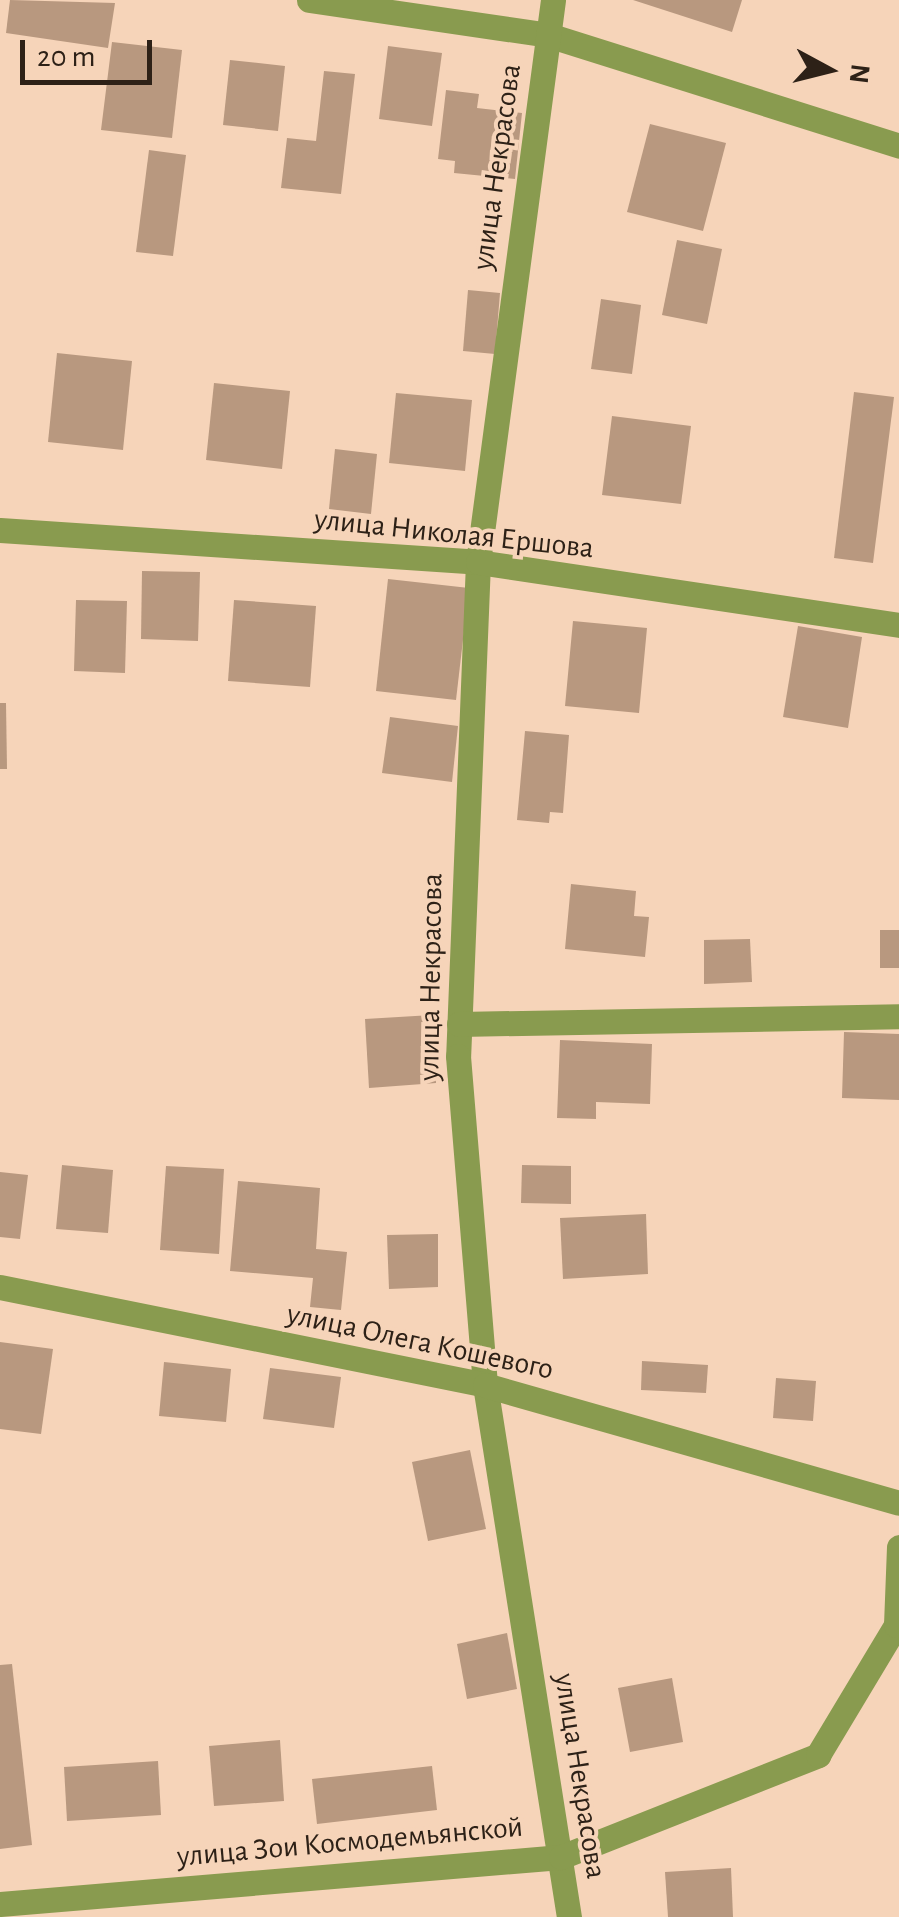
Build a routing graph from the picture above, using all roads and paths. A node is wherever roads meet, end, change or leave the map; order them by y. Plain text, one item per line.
1 (309, 0) edge
2 (553, 0) edge
3 (548, 34) junction
4 (899, 146) edge
5 (0, 530) edge
6 (478, 562) junction
7 (899, 626) edge
8 (899, 1016) edge
9 (459, 1024) junction
10 (0, 1288) edge
11 (485, 1385) junction
12 (899, 1503) edge
13 (899, 1547) edge
14 (561, 1856) junction
15 (0, 1904) edge
16 (569, 1917) edge

1 - 3 street
2 - 3 street, улица Некрасова
3 - 4 street
3 - 6 street, улица Некрасова
5 - 6 street, улица Николая Ершова
6 - 7 street, улица Николая Ершова
6 - 9 street, улица Некрасова
8 - 9 street
9 - 11 street, улица Некрасова
10 - 11 street, улица Олега Кошевого
11 - 12 street, улица Олега Кошевого
11 - 14 street, улица Некрасова
13 - 14 street, улица Зои Космодемьянской
14 - 15 street, улица Зои Космодемьянской
14 - 16 street, улица Некрасова

